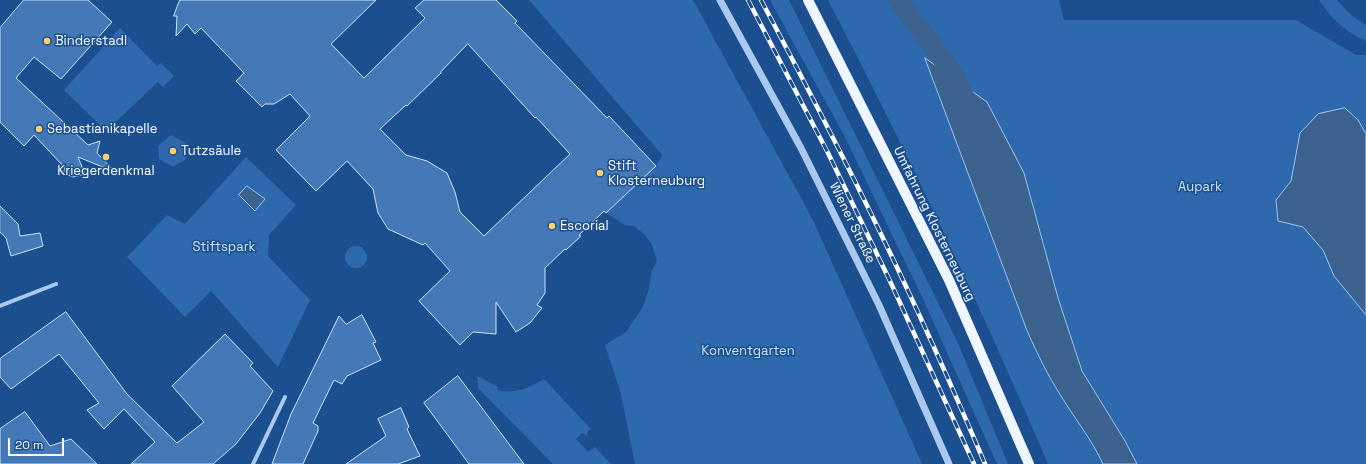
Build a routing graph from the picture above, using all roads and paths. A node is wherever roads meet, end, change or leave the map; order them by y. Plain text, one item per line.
1 (720, 0) edge
2 (808, 0) edge
3 (56, 284) dead end
4 (0, 306) edge
5 (285, 397) dead end
6 (253, 464) edge
7 (949, 464) edge
8 (1029, 464) edge

1 - 7 street, Wiener Straße
2 - 8 main road, Umfahrung Klosterneuburg
3 - 4 street
5 - 6 street

